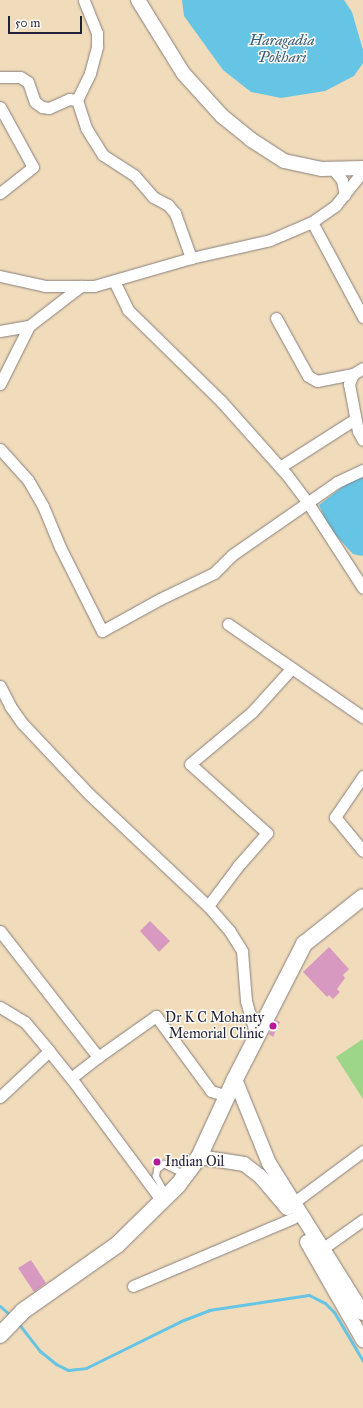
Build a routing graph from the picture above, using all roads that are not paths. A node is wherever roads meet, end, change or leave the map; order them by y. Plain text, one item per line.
1 (84, 0) edge
2 (138, 0) edge
3 (0, 77) edge
4 (77, 100) junction
5 (0, 107) edge
6 (363, 168) edge
7 (333, 169) junction
8 (363, 171) edge
9 (0, 193) edge
10 (345, 195) junction
11 (312, 222) junction
12 (192, 258) junction
13 (0, 276) edge
14 (114, 281) junction
15 (81, 286) junction
16 (363, 317) edge
17 (276, 318) dead end
18 (29, 326) junction
19 (0, 331) edge
20 (363, 368) edge
21 (353, 374) junction
22 (0, 384) edge
23 (355, 419) junction
24 (363, 440) edge
25 (0, 449) edge
26 (280, 467) junction
27 (363, 470) edge
28 (308, 503) junction
29 (363, 588) edge
30 (228, 624) dead end
31 (291, 669) junction
32 (0, 686) edge
33 (363, 717) edge
34 (363, 776) edge
35 (363, 851) edge
36 (363, 897) edge
37 (208, 906) junction
38 (0, 931) edge
39 (0, 1007) edge
40 (256, 1037) junction
41 (49, 1051) junction
42 (98, 1057) junction
43 (71, 1078) junction
44 (234, 1079) junction
45 (227, 1096) junction
46 (0, 1097) edge
47 (363, 1152) edge
48 (199, 1157) junction
49 (186, 1175) junction
50 (164, 1199) junction
51 (293, 1203) junction
52 (293, 1218) junction
53 (363, 1220) edge
54 (322, 1249) junction
55 (133, 1286) dead end
56 (363, 1314) edge
57 (0, 1335) edge
58 (363, 1340) edge

1 - 4 street
2 - 7 street
3 - 4 street
4 - 12 street
5 - 9 street
6 - 7 street
7 - 10 street
8 - 10 street
10 - 11 street
11 - 12 street
11 - 16 street
12 - 14 street
13 - 15 street
14 - 15 street
14 - 26 street
15 - 18 street
17 - 21 street
18 - 19 street
18 - 22 street
20 - 21 street
21 - 23 street
23 - 24 street
23 - 26 street
25 - 28 street
26 - 28 street
27 - 28 street
28 - 29 street
30 - 31 street
31 - 33 street
31 - 37 street
32 - 37 street
34 - 35 street
36 - 40 main road
37 - 40 street
38 - 42 street
39 - 41 street
40 - 44 main road
41 - 43 street
41 - 46 street
42 - 43 street
42 - 45 street
43 - 50 street
44 - 45 main road
44 - 51 street
45 - 48 main road
47 - 51 street
48 - 49 main road
48 - 52 street
49 - 50 main road
49 - 50 lane
50 - 57 main road
51 - 54 street
52 - 55 street
52 - 58 street
53 - 54 street
54 - 56 street

